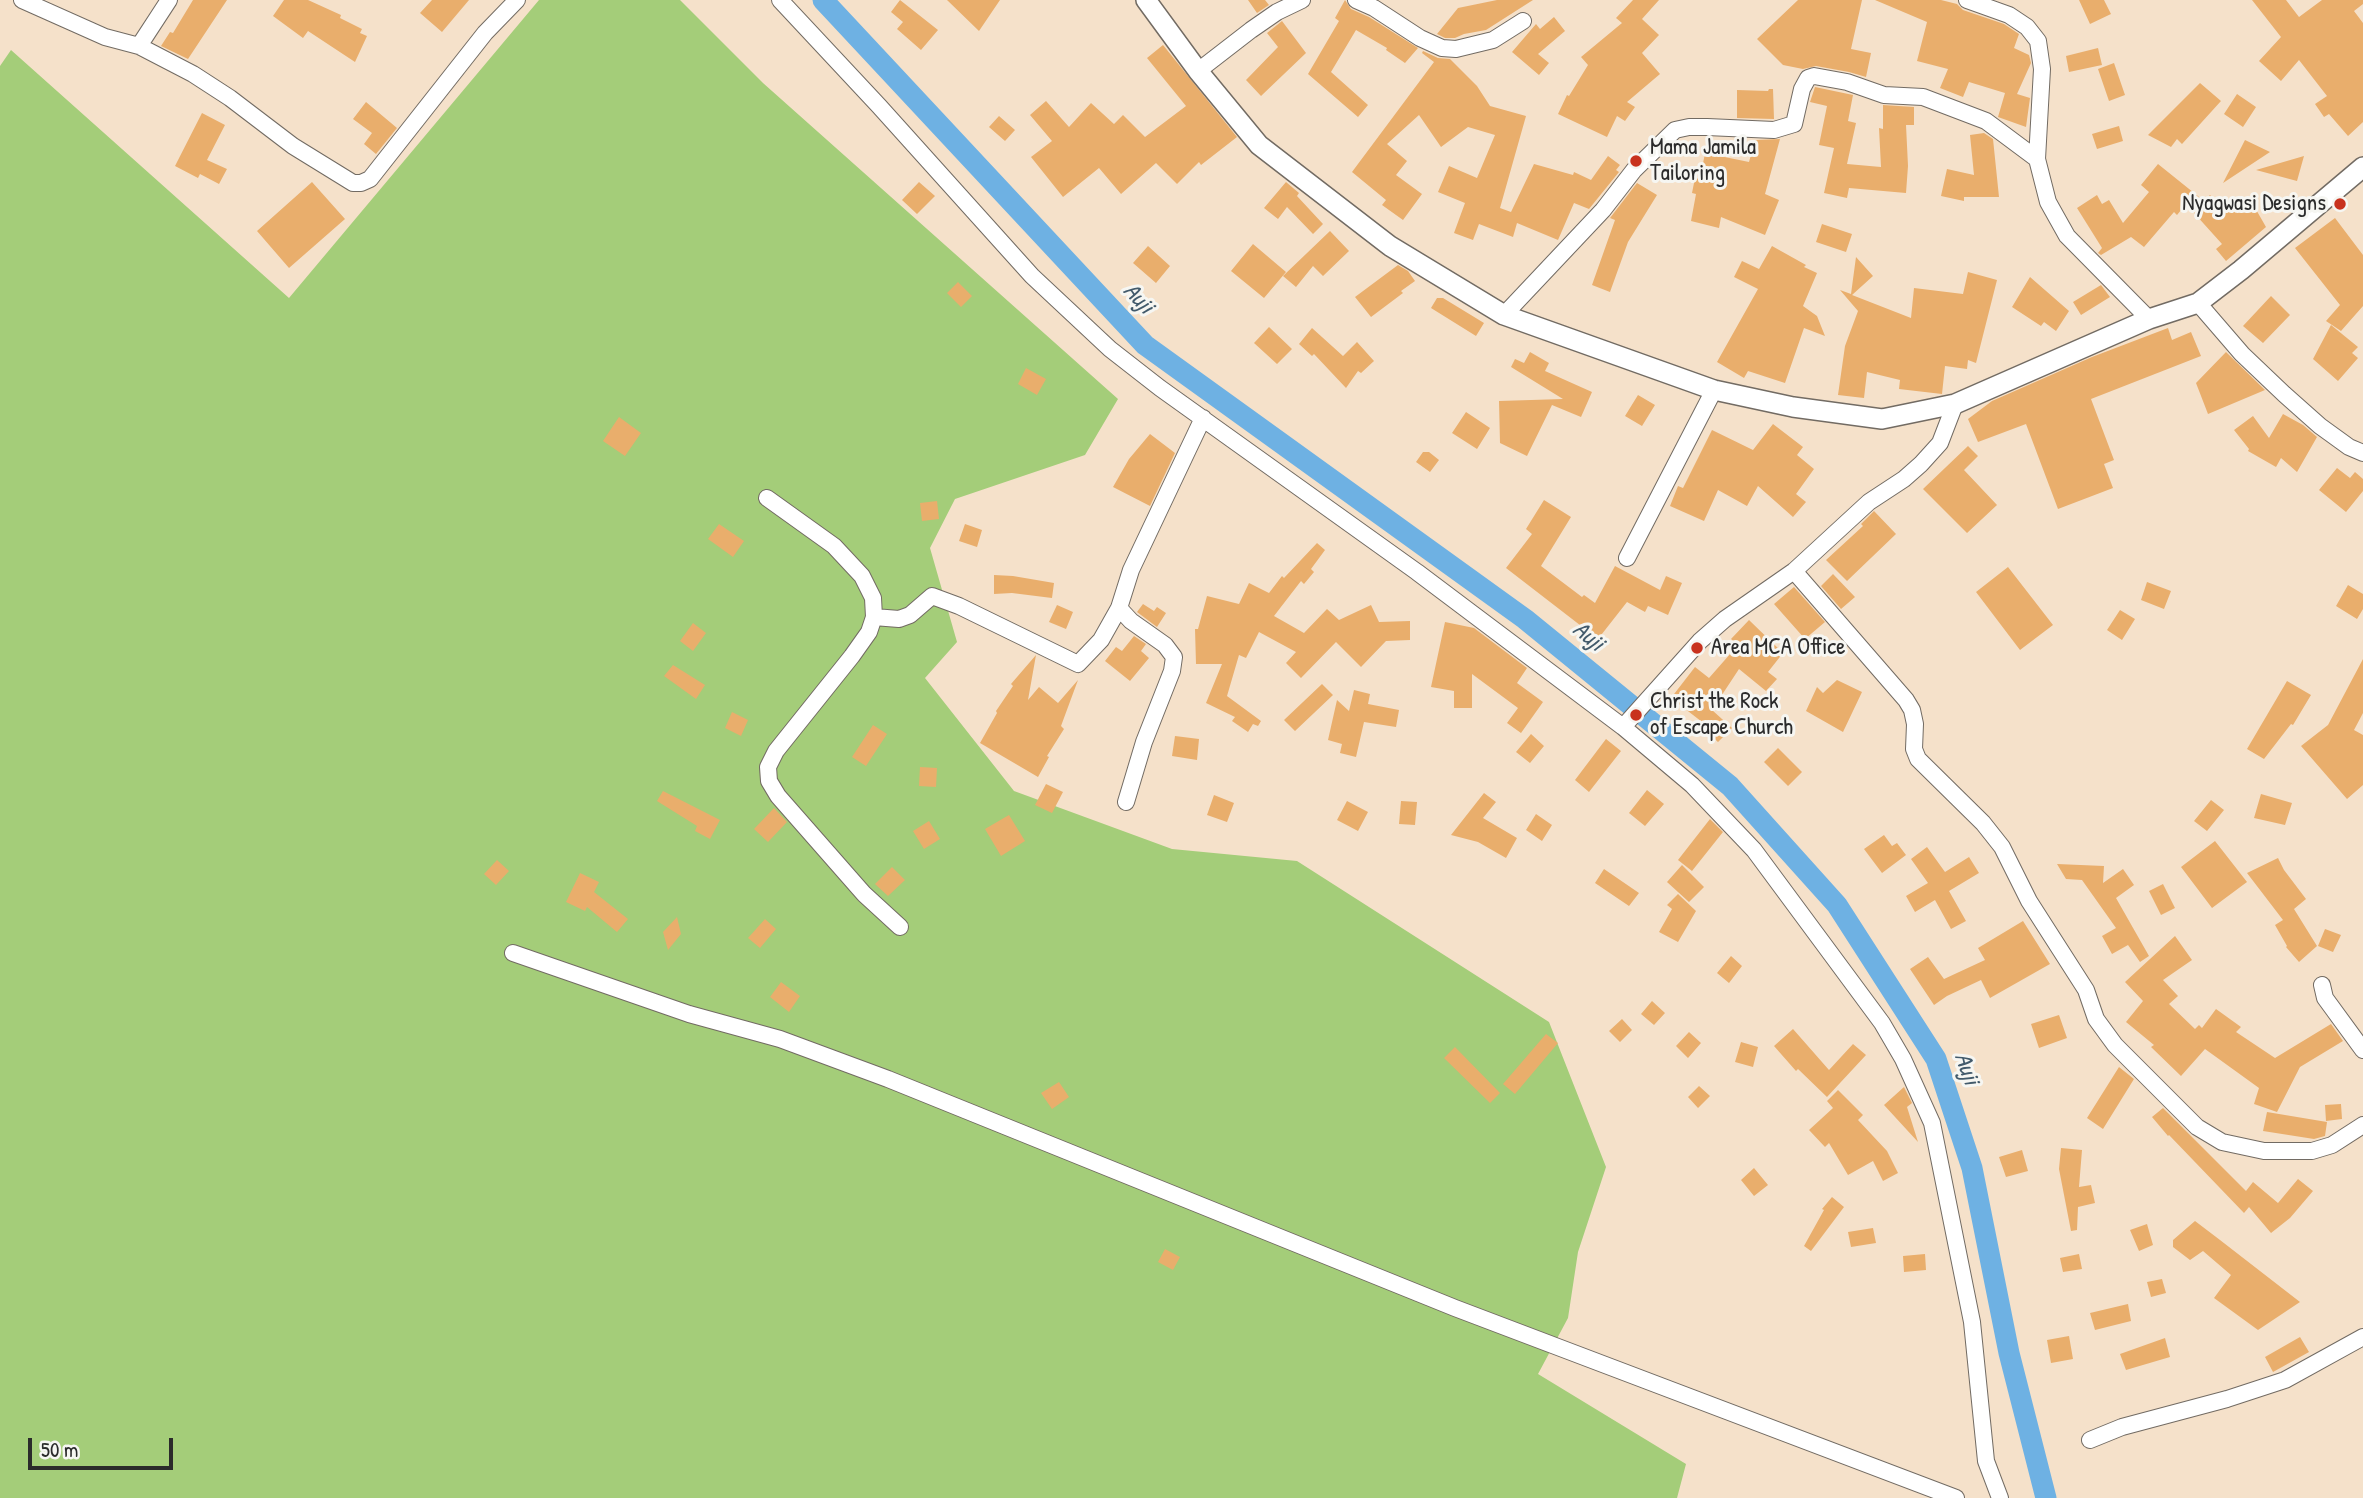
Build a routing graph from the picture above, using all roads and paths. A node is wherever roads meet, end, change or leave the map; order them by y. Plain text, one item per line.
1 (22, 0) edge
2 (169, 0) edge
3 (517, 0) edge
4 (780, 0) edge
5 (1146, 0) edge
6 (1302, 0) edge
7 (1356, 0) edge
8 (1967, 0) edge
9 (2010, 7) edge
10 (1523, 21) dead end
11 (139, 46) junction
12 (1198, 71) junction
13 (2037, 159) junction
14 (2363, 167) edge
15 (2198, 303) junction
16 (1504, 315) junction
17 (2149, 319) junction
18 (1714, 390) junction
19 (1955, 404) junction
20 (1203, 418) junction
21 (2363, 453) edge
22 (767, 498) dead end
23 (1628, 558) dead end
24 (1794, 571) junction
25 (1119, 608) junction
26 (874, 617) junction
27 (1626, 724) junction
28 (1126, 802) dead end
29 (900, 927) dead end
30 (513, 953) dead end
31 (2322, 985) dead end
32 (2363, 1050) edge
33 (2363, 1125) edge
34 (2363, 1337) edge
35 (2090, 1440) dead end
36 (1956, 1498) edge
37 (2000, 1498) edge

1 - 11 street
2 - 11 street
3 - 11 street
4 - 20 street
5 - 12 street
6 - 12 street
7 - 10 street
8 - 9 street
9 - 13 street
12 - 16 street
13 - 16 street
13 - 17 street
14 - 15 street
15 - 17 street
15 - 21 street
16 - 18 street
17 - 19 street
18 - 19 street
18 - 23 street
19 - 24 street
20 - 25 street
20 - 27 street
22 - 26 street
24 - 27 street
24 - 33 street
25 - 26 street
25 - 28 street
26 - 29 street
27 - 37 street
30 - 36 street
31 - 32 street
34 - 35 street

